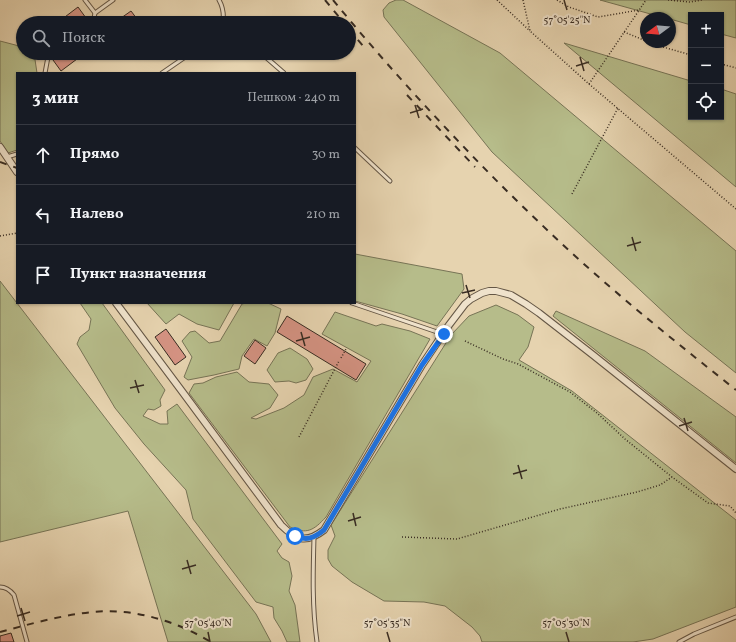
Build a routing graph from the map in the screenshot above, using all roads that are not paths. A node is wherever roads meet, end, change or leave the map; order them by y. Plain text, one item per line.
1 (85, 0) edge
2 (113, 0) edge
3 (220, 0) edge
4 (95, 13) junction
5 (94, 16) edge
6 (224, 16) edge
7 (47, 60) edge
8 (182, 60) edge
9 (269, 60) edge
10 (45, 72) edge
11 (164, 72) edge
12 (283, 72) edge
13 (0, 147) edge
14 (356, 149) edge
15 (16, 154) edge
16 (7, 157) junction
17 (16, 170) edge
18 (390, 181) dead end
19 (117, 304) edge
20 (355, 304) edge
21 (444, 334) junction
22 (736, 469) edge
23 (314, 537) junction
24 (0, 586) edge
25 (736, 617) edge
26 (27, 642) edge
27 (317, 642) edge
28 (679, 642) edge

1 - 4 lane
2 - 4 lane
3 - 6 lane
4 - 5 lane
7 - 10 lane
8 - 11 lane
9 - 12 lane
13 - 16 street
14 - 18 lane
15 - 16 lane
16 - 17 street
19 - 23 street
20 - 21 lane
21 - 22 street
21 - 23 street
23 - 27 lane
24 - 26 lane
25 - 28 lane

